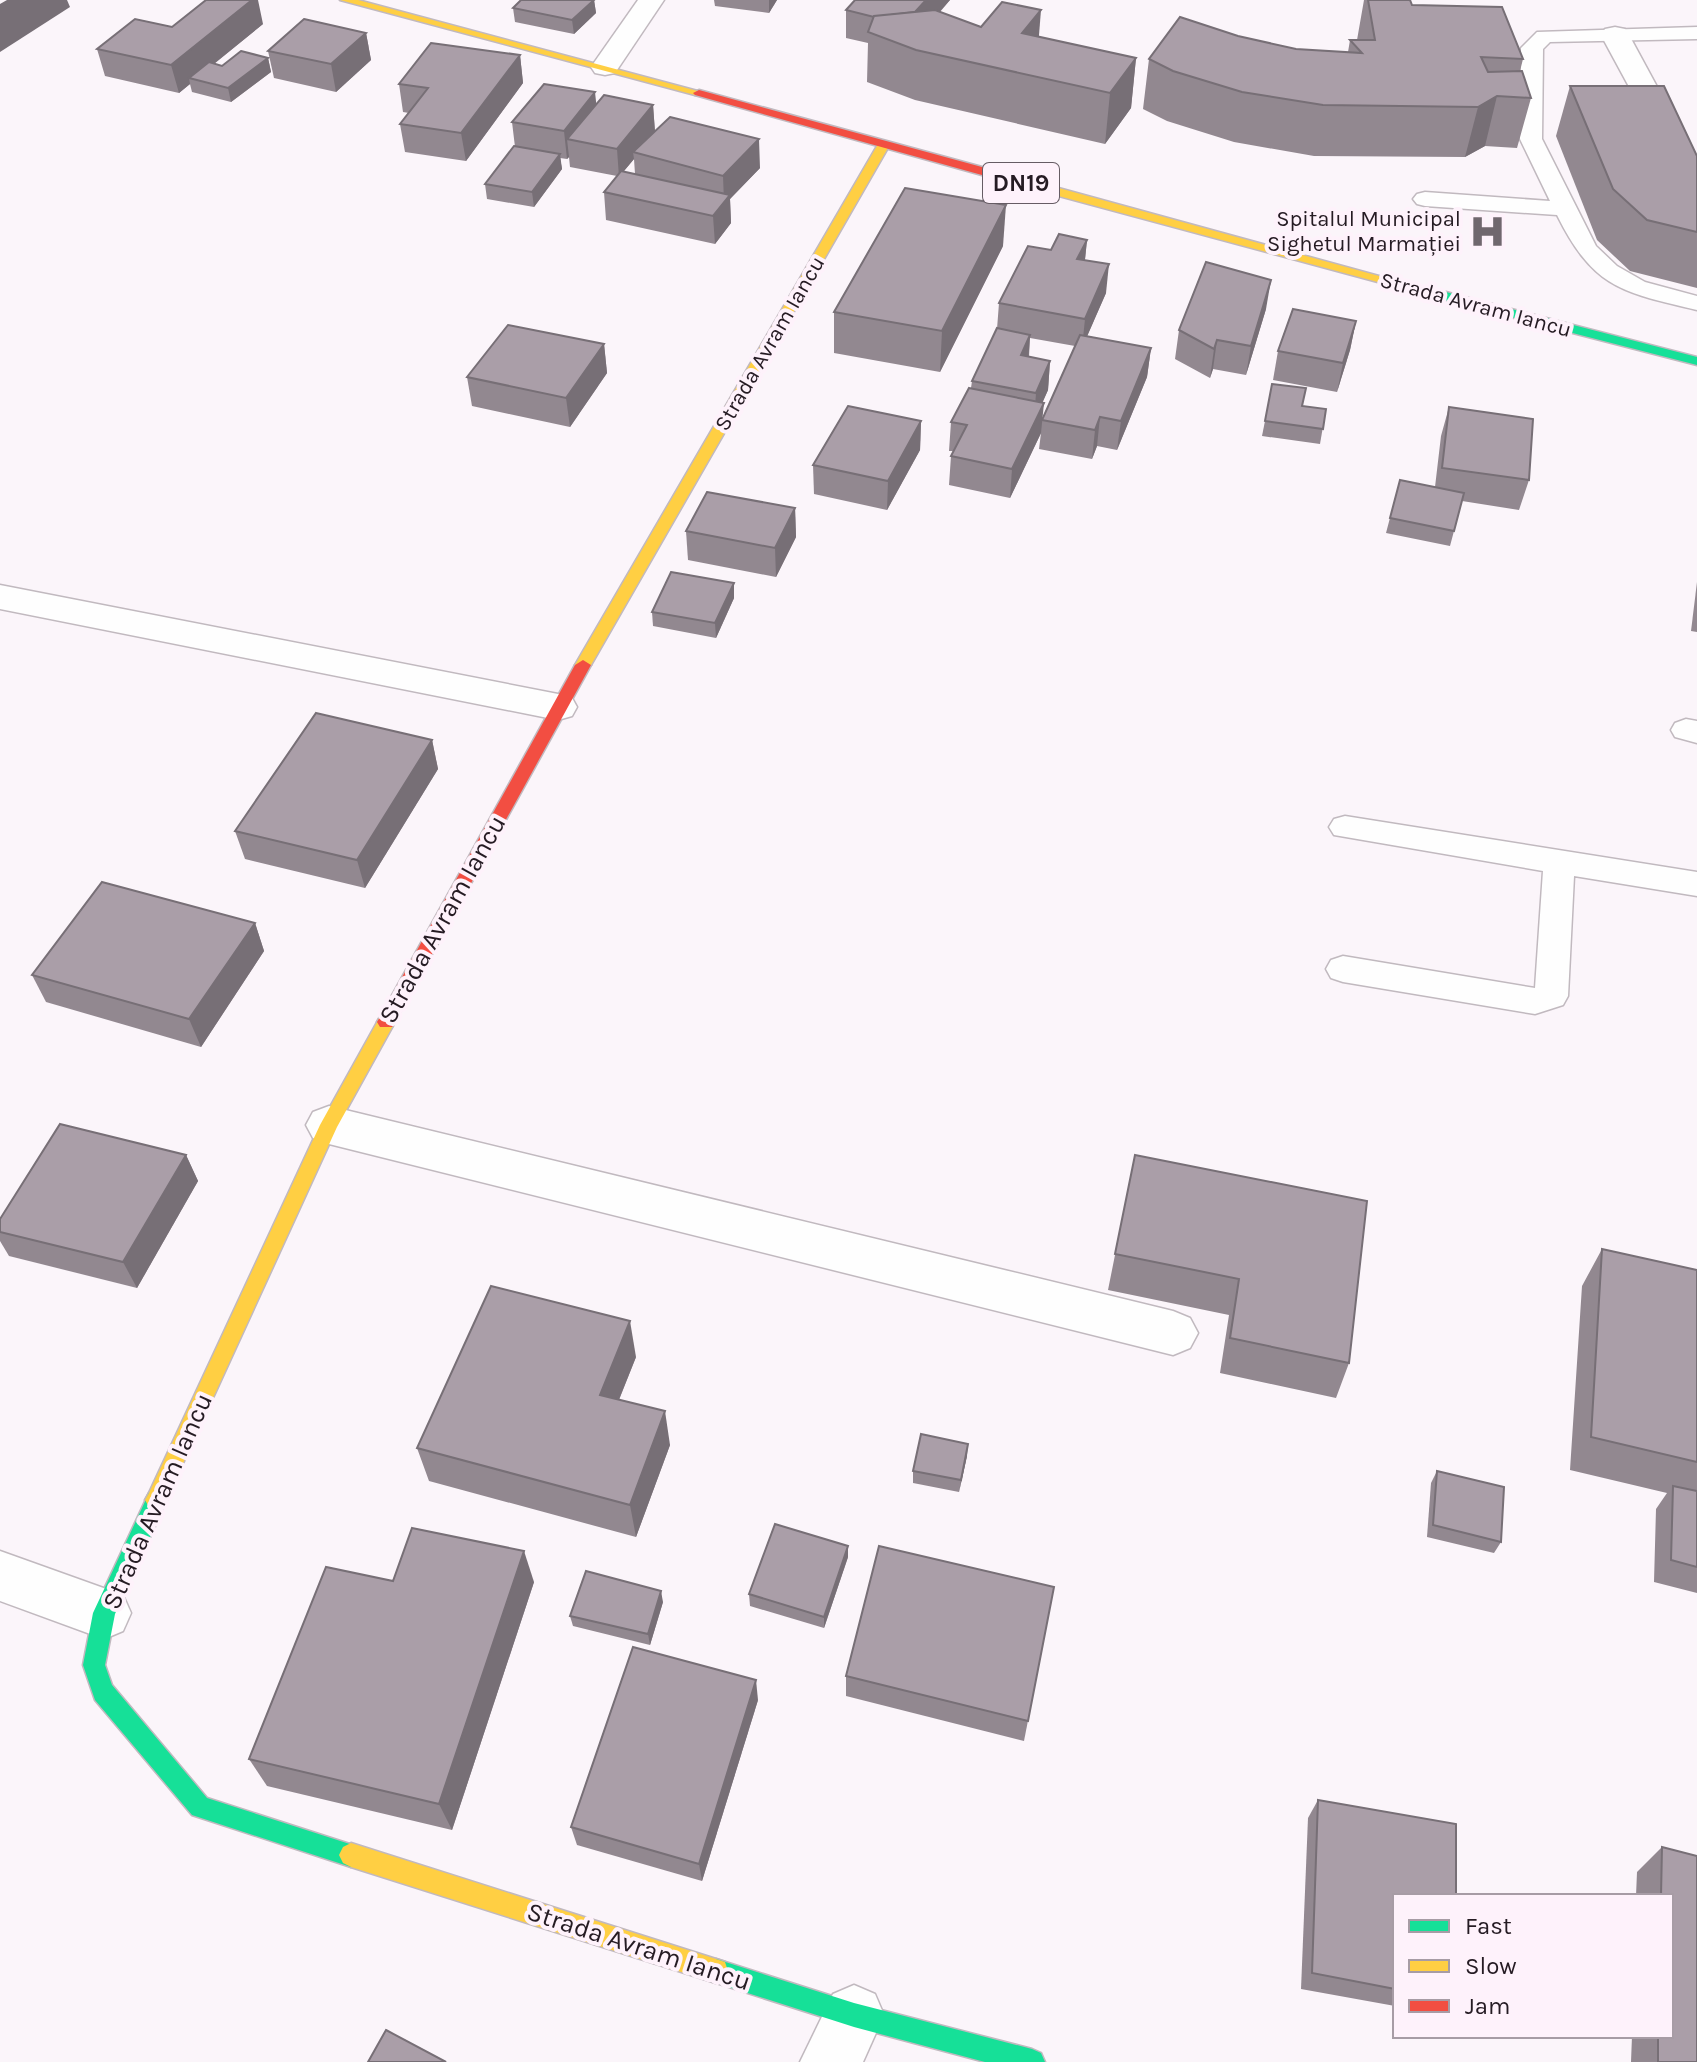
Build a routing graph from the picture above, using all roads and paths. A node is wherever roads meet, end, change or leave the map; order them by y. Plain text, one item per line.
1 (345, 0) edge
2 (651, 0) edge
3 (1697, 33) edge
4 (1615, 35) junction
5 (605, 67) junction
6 (1654, 107) edge
7 (883, 146) junction
8 (1425, 199) dead end
9 (1566, 209) junction
10 (1697, 303) edge
11 (1697, 361) edge
12 (0, 597) edge
13 (558, 707) junction
14 (1345, 827) dead end
15 (1559, 862) junction
16 (1697, 884) edge
17 (1343, 969) dead end
18 (329, 1125) junction
19 (1173, 1333) dead end
20 (0, 1576) edge
21 (104, 1613) junction
22 (843, 2038) edge
23 (1032, 2062) edge

1 - 5 street, Strada Avram Iancu / DN19
2 - 5 street
3 - 4 lane
4 - 6 street
4 - 9 lane
5 - 7 street, Strada Avram Iancu / DN19
7 - 11 street, Strada Avram Iancu / DN19
7 - 13 street, Strada Avram Iancu
8 - 9 lane
9 - 10 lane
12 - 13 street
13 - 18 street, Strada Avram Iancu
14 - 15 lane
15 - 16 lane
15 - 17 lane
18 - 19 street
18 - 21 street, Strada Avram Iancu
20 - 21 street
21 - 22 street, Strada Avram Iancu
22 - 23 street, Strada Avram Iancu

